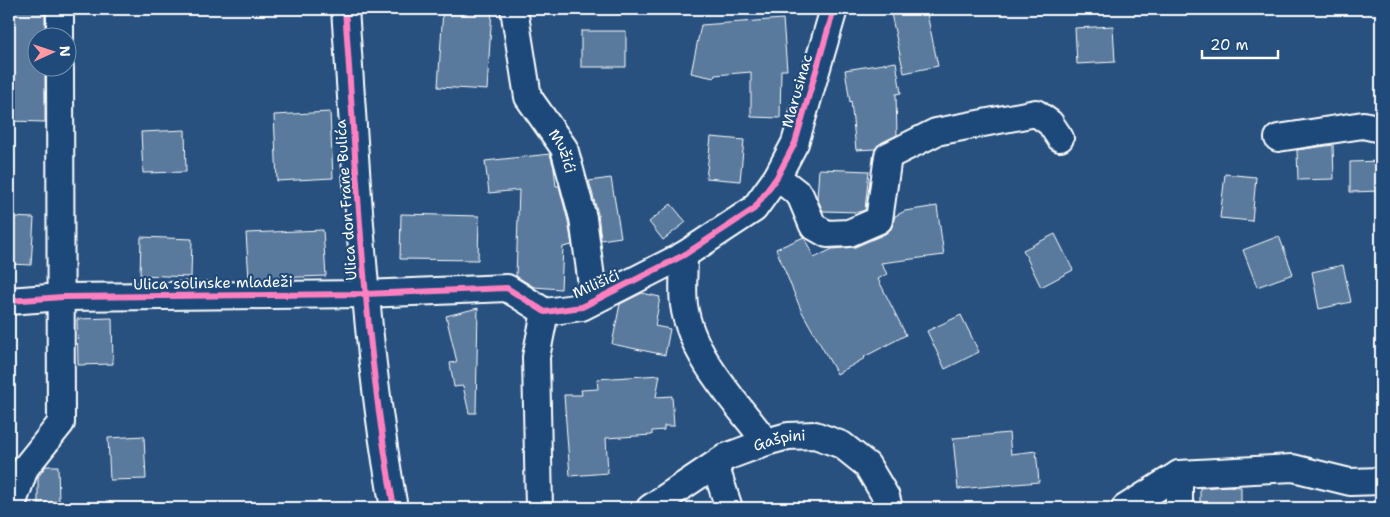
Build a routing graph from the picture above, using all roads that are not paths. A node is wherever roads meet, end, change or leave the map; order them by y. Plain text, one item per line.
1 (60, 9) edge
2 (345, 9) edge
3 (514, 9) edge
4 (834, 9) edge
5 (60, 28) edge
6 (60, 78) edge
7 (1381, 129) edge
8 (1060, 138) dead end
9 (1278, 138) dead end
10 (777, 177) junction
11 (684, 255) junction
12 (365, 294) junction
13 (62, 297) junction
14 (594, 300) junction
15 (9, 301) edge
16 (545, 312) junction
17 (766, 442) junction
18 (714, 465) junction
19 (1179, 474) junction
20 (1381, 481) edge
21 (11, 508) edge
22 (394, 508) edge
23 (539, 508) edge
24 (650, 508) edge
25 (729, 508) edge
26 (889, 508) edge
27 (1125, 508) edge
28 (1179, 508) edge

1 - 5 street
2 - 12 street, Ulica don Frane Bulića
3 - 14 street, Mužići
4 - 10 street, Marusinac
6 - 13 street
7 - 9 street
8 - 10 street
10 - 11 street, Milišići
11 - 14 street, Milišići
11 - 17 street
12 - 13 street, Ulica solinske mladeži
12 - 16 street
12 - 22 street, Ulica don Frane Bulića
13 - 15 street, Ulica solinske mladeži
13 - 21 street
14 - 16 street, Milišići
16 - 23 street
17 - 18 street, Gašpini
17 - 26 street, Gašpini
18 - 24 street, Gašpini
18 - 25 street
19 - 20 street
19 - 27 street
19 - 28 street

